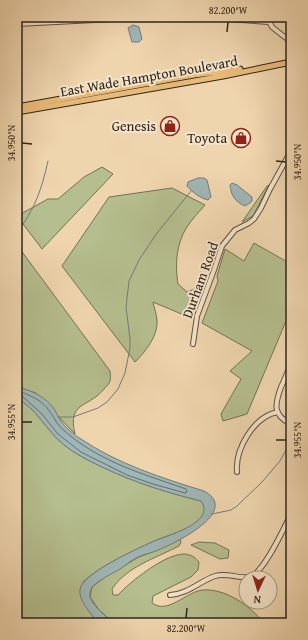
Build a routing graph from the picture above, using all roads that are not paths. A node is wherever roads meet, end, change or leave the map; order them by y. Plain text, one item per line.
1 (49, 17) edge
2 (153, 17) edge
3 (198, 17) edge
4 (267, 17) edge
5 (51, 22) junction
6 (269, 22) junction
7 (17, 24) edge
8 (291, 42) edge
9 (291, 62) edge
10 (99, 95) junction
11 (17, 107) edge
12 (17, 112) edge
13 (291, 151) edge
14 (193, 344) dead end
15 (291, 363) edge
16 (278, 412) junction
17 (291, 424) edge
18 (237, 472) dead end
19 (291, 514) edge
20 (170, 595) dead end

1 - 5 street
2 - 5 street
3 - 6 street
4 - 6 street
5 - 7 street
6 - 8 street
9 - 10 main road, East Wade Hampton Boulevard
10 - 11 main road, East Wade Hampton Boulevard
10 - 12 main road, East Wade Hampton Boulevard
13 - 14 street, Durham Road
15 - 16 street
16 - 17 street
16 - 18 street
19 - 20 street

